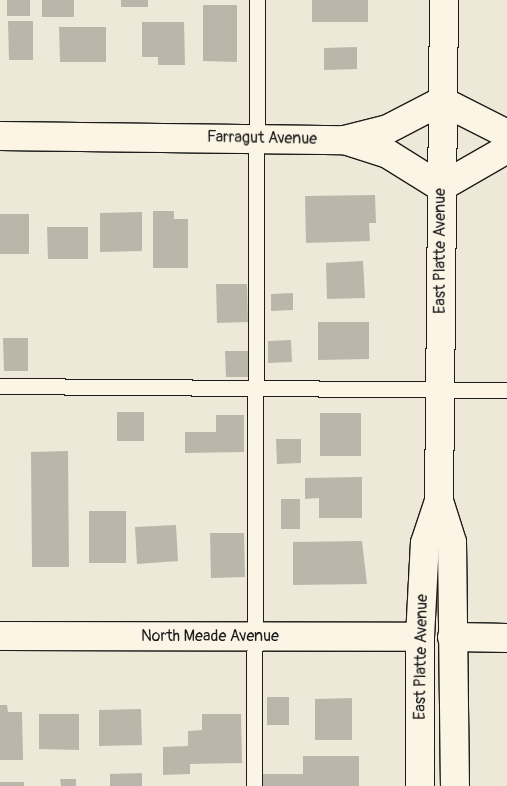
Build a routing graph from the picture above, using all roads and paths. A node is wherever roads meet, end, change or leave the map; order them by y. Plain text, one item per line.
1 (257, 0) edge
2 (444, 0) edge
3 (442, 101) junction
4 (507, 134) edge
5 (0, 136) edge
6 (258, 137) junction
7 (344, 140) junction
8 (507, 149) edge
9 (441, 187) junction
10 (0, 386) edge
11 (257, 388) junction
12 (440, 390) junction
13 (507, 390) edge
14 (439, 501) junction
15 (0, 636) edge
16 (254, 636) junction
17 (420, 637) junction
18 (452, 637) junction
19 (507, 638) edge
20 (254, 786) edge
21 (420, 786) edge
22 (455, 786) edge

1 - 6 lane
2 - 3 street, East Platte Avenue
3 - 4 street
3 - 7 street, Farragut Avenue
3 - 9 street, East Platte Avenue
5 - 6 street, Farragut Avenue
6 - 7 street, Farragut Avenue
6 - 11 lane
7 - 9 street
8 - 9 street
9 - 12 street, East Platte Avenue
10 - 11 lane
11 - 12 lane
11 - 16 lane
12 - 13 lane
12 - 14 street, East Platte Avenue
14 - 17 street, East Platte Avenue
14 - 18 street, East Platte Avenue
15 - 16 street, North Meade Avenue
16 - 17 street, North Meade Avenue
16 - 20 lane
17 - 21 street, East Platte Avenue
18 - 19 street
18 - 22 street, East Platte Avenue

